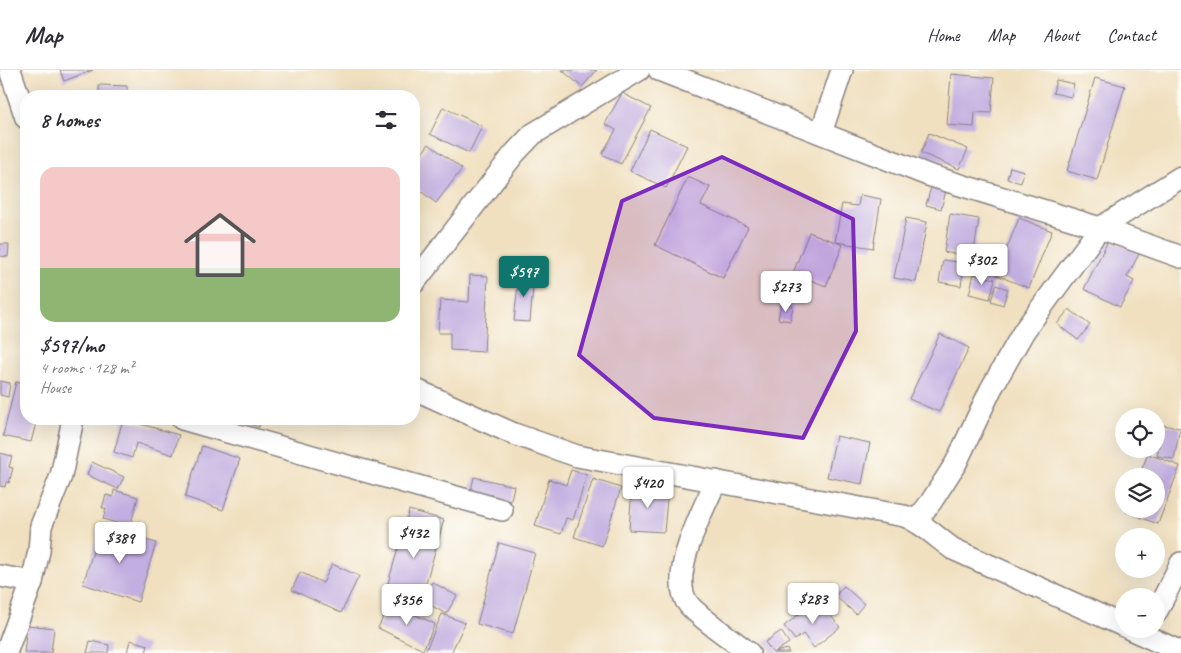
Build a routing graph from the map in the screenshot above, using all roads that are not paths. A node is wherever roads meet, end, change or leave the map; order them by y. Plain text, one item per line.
1 (10, 70) edge
2 (639, 70) edge
3 (659, 70) edge
4 (842, 70) edge
5 (9, 95) edge
6 (20, 110) edge
7 (821, 133) junction
8 (1181, 177) edge
9 (1100, 228) junction
10 (1181, 257) edge
11 (420, 275) edge
12 (420, 392) edge
13 (72, 425) edge
14 (203, 425) edge
15 (716, 481) junction
16 (502, 510) dead end
17 (917, 520) junction
18 (1181, 563) edge
19 (0, 576) edge
20 (32, 582) junction
21 (1165, 595) edge
22 (1115, 622) edge
23 (1154, 638) edge
24 (1181, 652) edge
25 (6, 653) edge
26 (749, 653) edge

1 - 5 street
2 - 11 street
3 - 7 street
4 - 7 street
5 - 6 street
7 - 9 street
8 - 9 street
9 - 10 street
9 - 17 street
12 - 15 street
13 - 20 street
14 - 16 street
15 - 17 street
15 - 26 street
17 - 22 street
18 - 21 street
19 - 20 street
20 - 25 street
23 - 24 street

